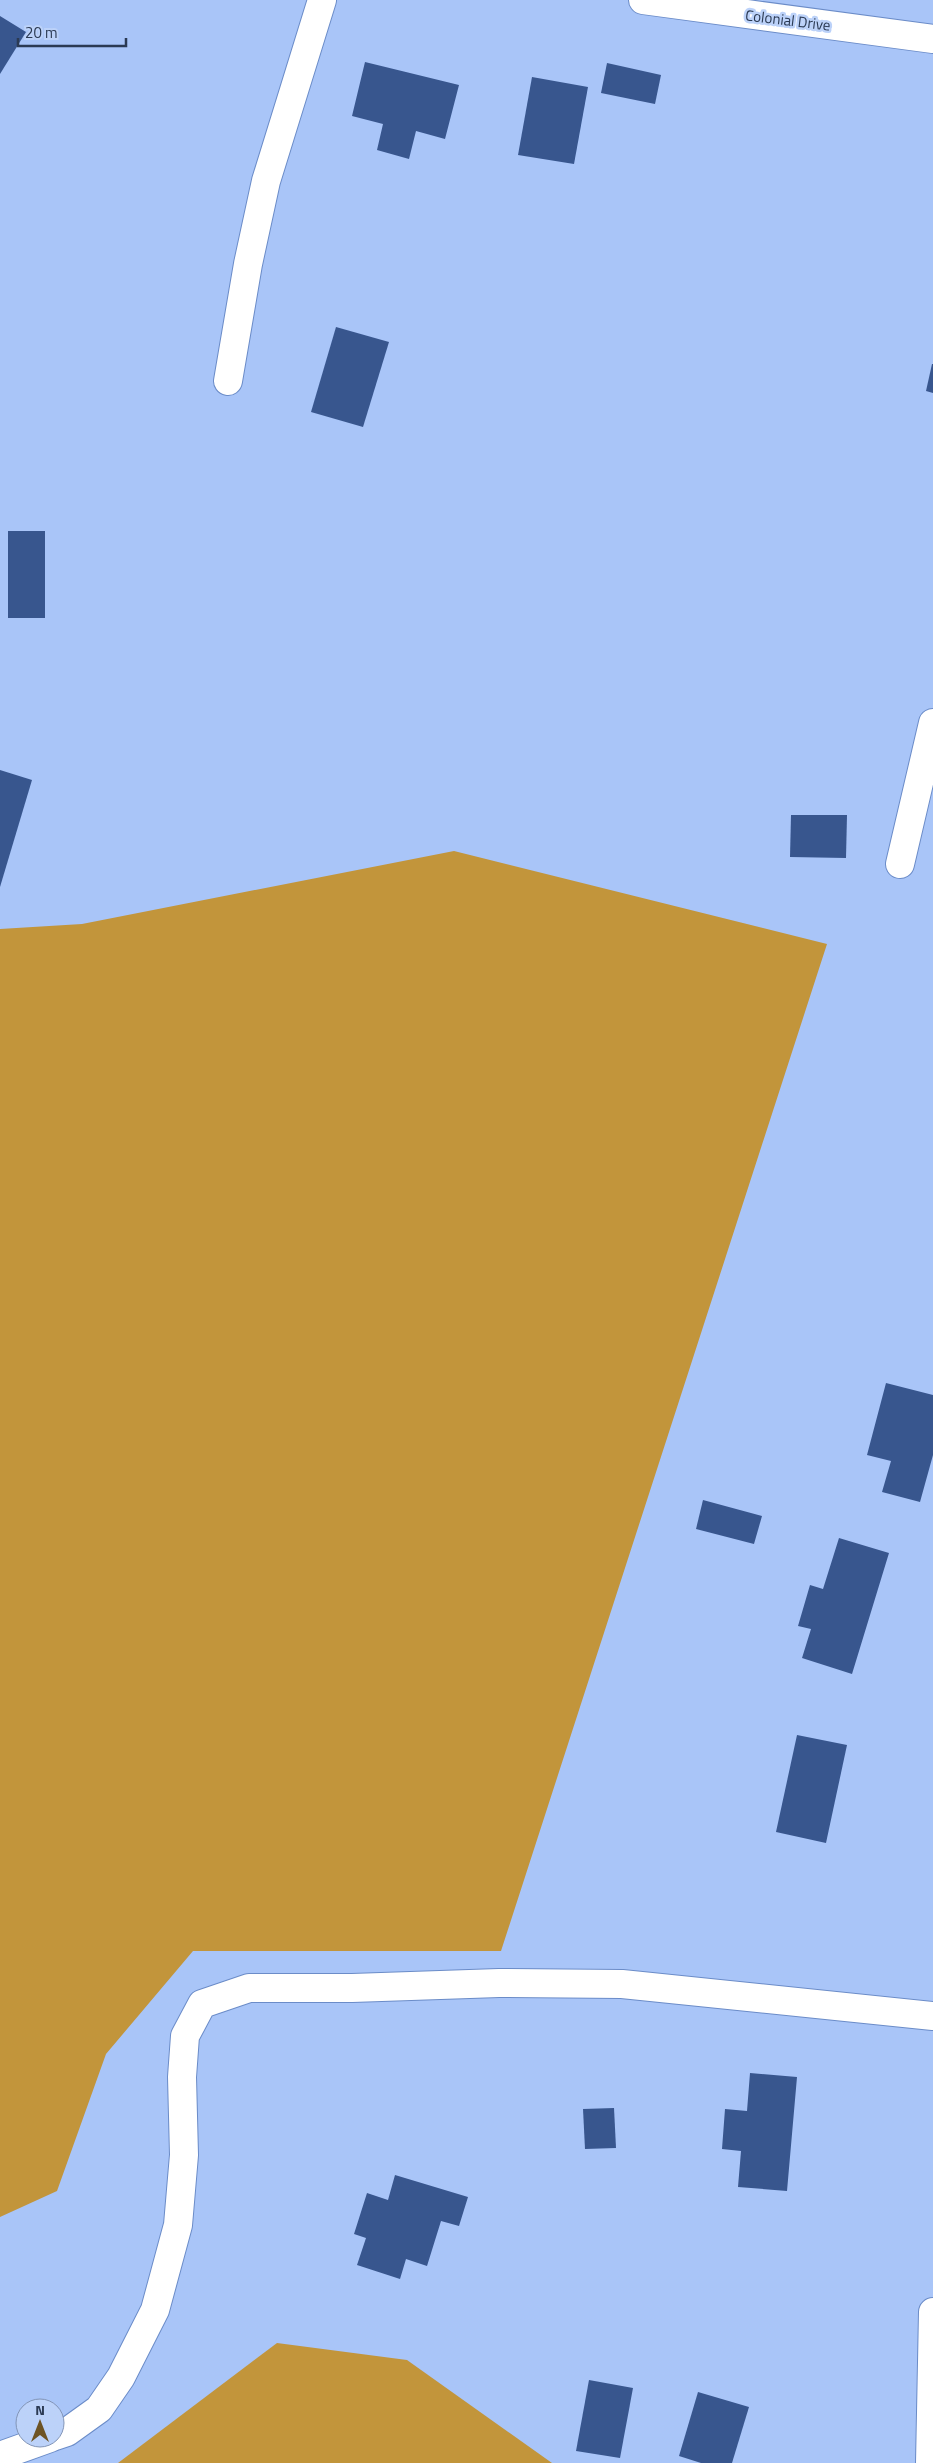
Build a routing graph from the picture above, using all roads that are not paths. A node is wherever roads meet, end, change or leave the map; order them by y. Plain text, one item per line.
1 (322, 0) edge
2 (642, 0) edge
3 (933, 39) edge
4 (228, 381) dead end
5 (933, 723) edge
6 (900, 864) dead end
7 (933, 2016) edge
8 (933, 2312) edge
9 (65, 2433) edge
10 (22, 2448) edge
11 (0, 2456) edge
12 (930, 2463) edge

1 - 4 street
2 - 3 street, Colonial Drive
5 - 6 street
7 - 9 street
8 - 12 street
10 - 11 street

